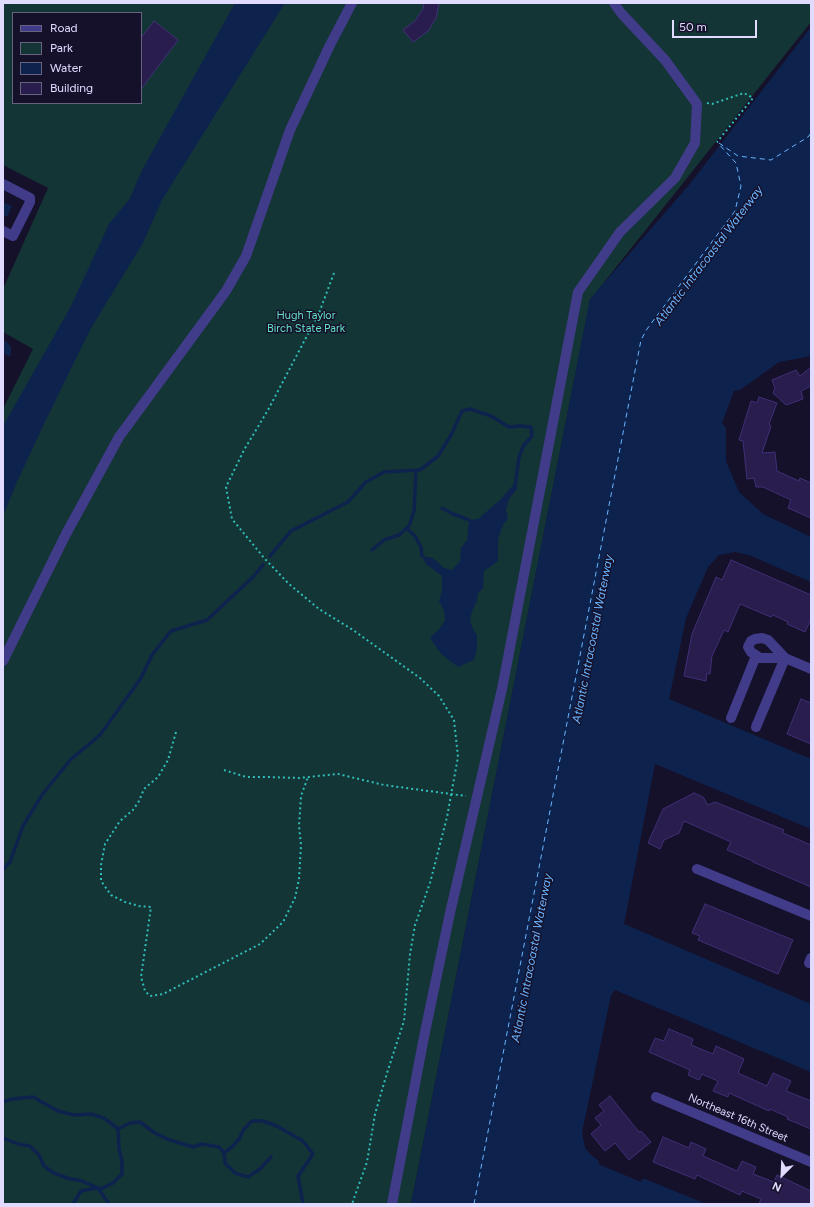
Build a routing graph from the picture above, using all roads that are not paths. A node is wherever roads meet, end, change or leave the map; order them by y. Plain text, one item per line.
1 (352, 3) edge
2 (614, 3) edge
3 (3, 184) edge
4 (3, 231) edge
5 (756, 656) junction
6 (785, 658) junction
7 (3, 660) edge
8 (811, 668) edge
9 (731, 718) dead end
10 (756, 727) dead end
11 (697, 869) dead end
12 (811, 916) edge
13 (656, 1097) dead end
14 (811, 1162) edge
15 (392, 1204) edge

1 - 7 street
2 - 15 street
3 - 4 street
5 - 6 street
5 - 6 street
5 - 9 street
6 - 8 street
6 - 10 street
11 - 12 street
13 - 14 street, Northeast 16th Street

